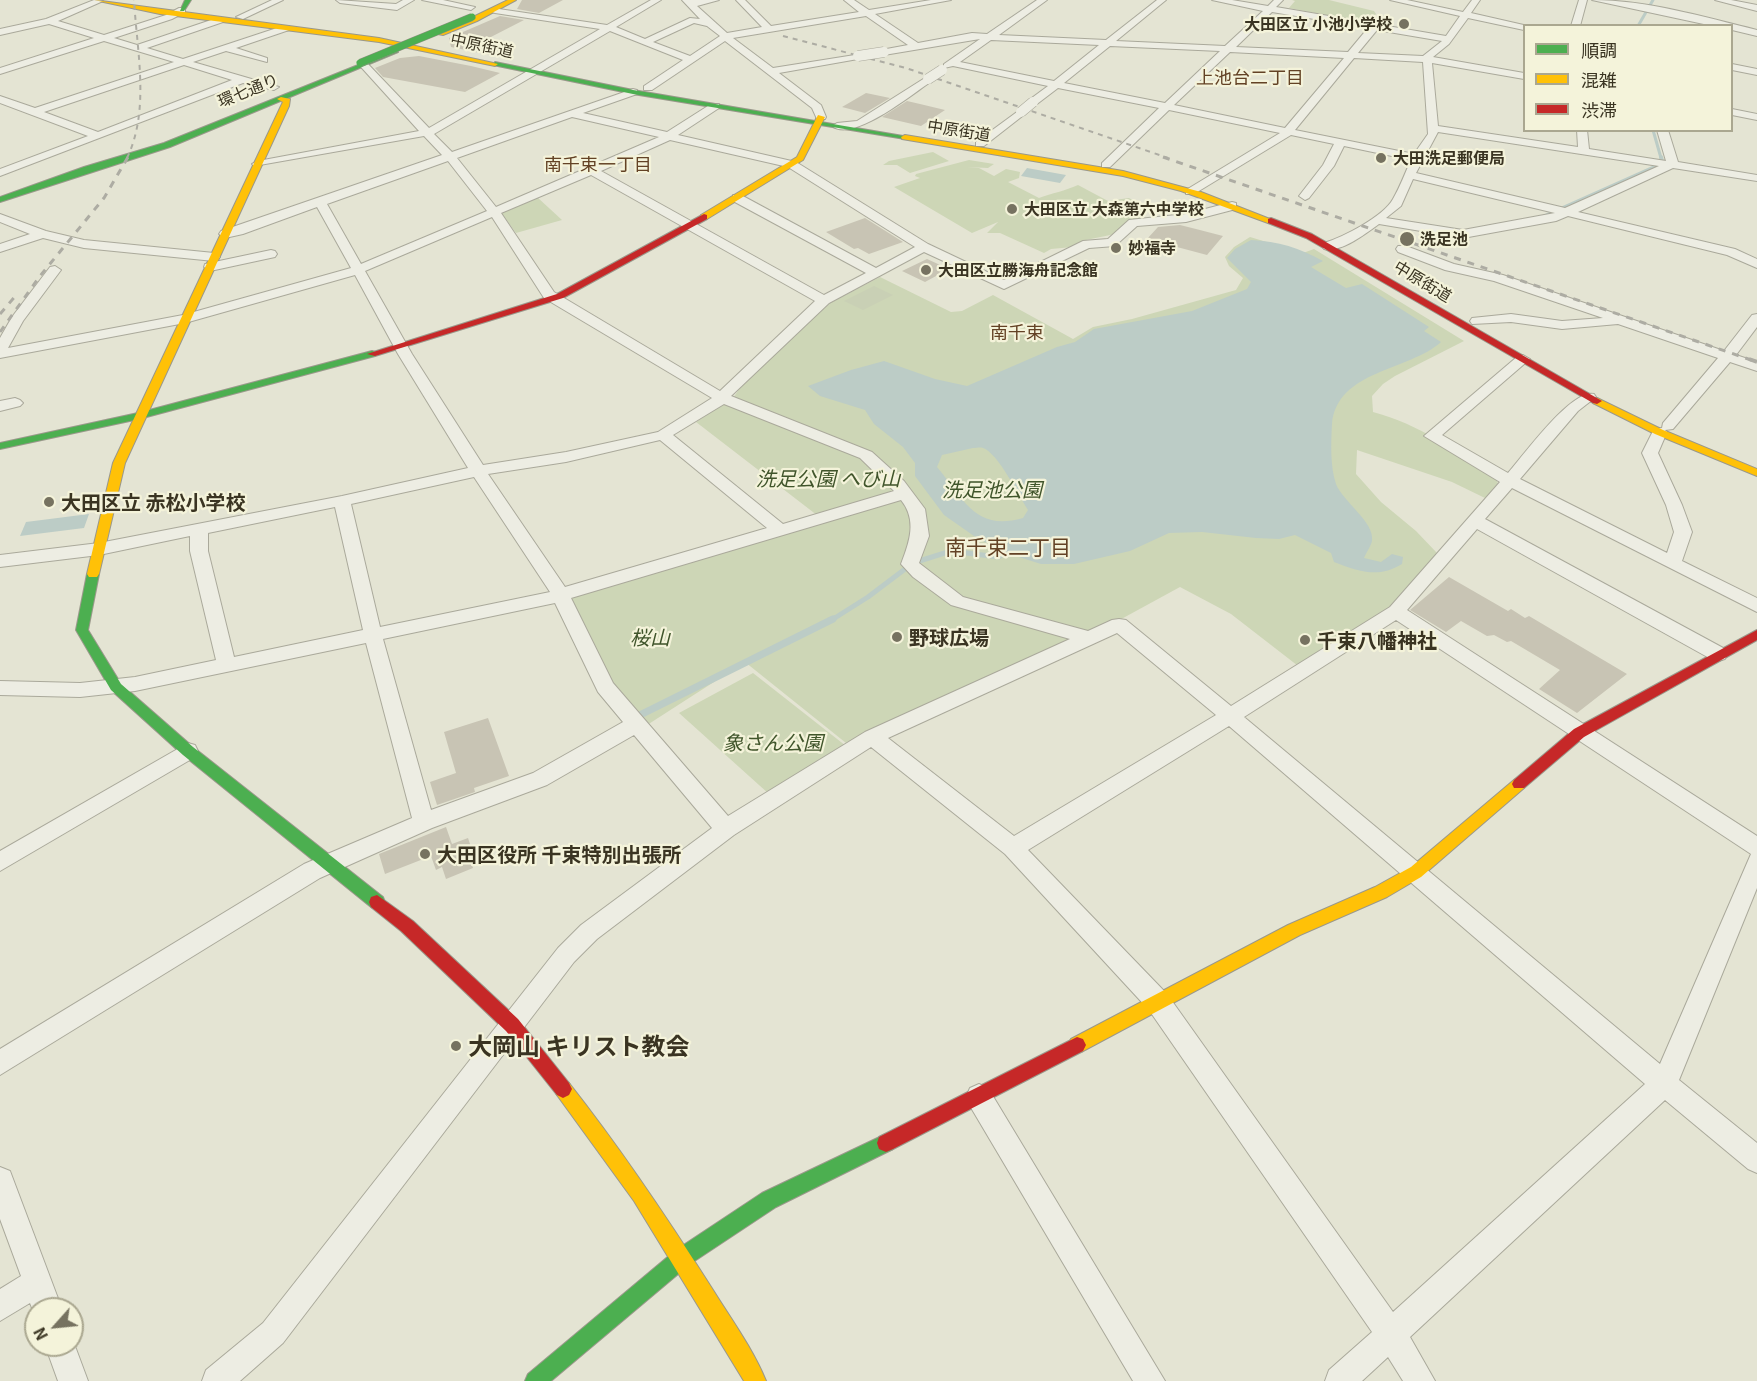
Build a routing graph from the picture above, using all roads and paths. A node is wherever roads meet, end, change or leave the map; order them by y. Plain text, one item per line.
1 (98, 0) edge
2 (125, 0) edge
3 (279, 0) edge
4 (340, 0) edge
5 (410, 0) edge
6 (426, 0) edge
7 (484, 0) edge
8 (513, 0) edge
9 (657, 0) edge
10 (715, 0) edge
11 (740, 0) edge
12 (848, 0) edge
13 (947, 0) edge
14 (1043, 0) edge
15 (1162, 0) edge
16 (1216, 0) edge
17 (1279, 0) edge
18 (1394, 0) edge
19 (1476, 0) edge
20 (1583, 0) edge
21 (1596, 0) edge
22 (1719, 0) edge
23 (688, 2) edge
24 (498, 3) edge
25 (1020, 3) dead end
26 (182, 8) edge
27 (1651, 8) edge
28 (1757, 8) edge
29 (1030, 9) junction
30 (1269, 9) junction
31 (469, 13) junction
32 (867, 13) junction
33 (1464, 16) junction
34 (240, 17) junction
35 (0, 19) edge
36 (220, 20) junction
37 (49, 21) junction
38 (710, 24) junction
39 (1576, 24) edge
40 (1719, 24) edge
41 (1375, 26) junction
42 (1523, 27) edge
43 (1733, 27) edge
44 (285, 28) junction
45 (610, 28) junction
46 (769, 29) junction
47 (13, 30) junction
48 (0, 32) edge
49 (1757, 33) edge
50 (726, 36) junction
51 (989, 37) junction
52 (103, 38) junction
53 (1448, 39) junction
54 (404, 42) junction
55 (645, 42) junction
56 (1107, 43) junction
57 (916, 46) junction
58 (138, 48) junction
59 (226, 48) junction
60 (1228, 49) junction
61 (1352, 55) junction
62 (1428, 59) junction
63 (264, 60) dead end
64 (691, 60) junction
65 (183, 62) junction
66 (360, 63) junction
67 (952, 63) junction
68 (1733, 67) edge
69 (539, 70) junction
70 (0, 71) edge
71 (772, 71) junction
72 (1757, 72) edge
73 (1523, 76) edge
74 (242, 80) junction
75 (1056, 84) junction
76 (648, 88) junction
77 (633, 92) junction
78 (278, 93) junction
79 (0, 99) edge
80 (715, 106) junction
81 (1168, 107) junction
82 (222, 108) dead end
83 (34, 112) junction
84 (1733, 112) edge
85 (572, 114) junction
86 (1757, 117) edge
87 (819, 120) junction
88 (860, 124) junction
89 (837, 126) junction
90 (1433, 128) junction
91 (1288, 131) junction
92 (429, 132) junction
93 (1582, 132) edge
94 (1663, 132) edge
95 (99, 136) junction
96 (669, 136) junction
97 (143, 138) dead end
98 (1341, 142) junction
99 (980, 144) junction
100 (1584, 151) junction
101 (450, 157) junction
102 (1418, 158) junction
103 (258, 164) junction
104 (792, 164) junction
105 (1673, 164) junction
106 (1106, 165) junction
107 (1, 171) edge
108 (592, 171) junction
109 (1411, 175) junction
110 (68, 176) junction
111 (47, 177) junction
112 (1757, 178) edge
113 (383, 181) junction
114 (1194, 189) junction
115 (393, 193) dead end
116 (0, 194) edge
117 (1305, 196) dead end
118 (737, 198) junction
119 (0, 200) edge
120 (321, 203) junction
121 (1232, 206) junction
122 (494, 212) junction
123 (1567, 213) junction
124 (0, 218) edge
125 (1371, 224) junction
126 (690, 225) junction
127 (42, 234) junction
128 (225, 234) junction
129 (1333, 244) junction
130 (924, 247) junction
131 (0, 248) edge
132 (1402, 249) dead end
133 (271, 254) dead end
134 (212, 262) junction
135 (1757, 264) edge
136 (54, 270) dead end
137 (358, 270) junction
138 (876, 273) junction
139 (553, 298) junction
140 (824, 300) junction
141 (184, 319) junction
142 (1476, 321) junction
143 (1625, 322) junction
144 (1754, 325) edge
145 (400, 346) junction
146 (0, 352) edge
147 (1727, 357) junction
148 (1523, 359) junction
149 (1757, 367) edge
150 (1588, 397) junction
151 (722, 398) junction
152 (139, 416) junction
153 (1663, 429) junction
154 (663, 435) junction
155 (0, 446) edge
156 (1757, 462) edge
157 (478, 471) junction
158 (1757, 473) edge
159 (1510, 480) junction
160 (905, 493) junction
161 (342, 501) junction
162 (1474, 520) junction
163 (199, 529) junction
164 (779, 529) junction
165 (99, 549) junction
166 (0, 561) edge
167 (1672, 563) junction
168 (560, 595) junction
169 (1757, 606) edge
170 (1396, 611) junction
171 (1757, 634) edge
172 (373, 635) junction
173 (1088, 638) junction
174 (1718, 654) junction
175 (227, 666) junction
176 (116, 687) junction
177 (0, 688) edge
178 (1230, 716) junction
179 (636, 724) junction
180 (1579, 733) junction
181 (872, 737) junction
182 (188, 751) junction
183 (424, 822) junction
184 (726, 829) junction
185 (1757, 847) edge
186 (1013, 848) junction
187 (1757, 861) edge
188 (0, 862) edge
189 (329, 863) junction
190 (1416, 872) junction
191 (1158, 1002) junction
192 (512, 1025) junction
193 (0, 1063) edge
194 (1665, 1083) junction
195 (979, 1096) junction
196 (1757, 1160) edge
197 (0, 1181) edge
198 (683, 1257) junction
199 (38, 1282) junction
200 (43, 1297) edge
201 (0, 1306) edge
202 (1392, 1335) junction
203 (64, 1357) edge
204 (73, 1381) edge
205 (217, 1381) edge
206 (535, 1381) edge
207 (756, 1381) edge
208 (1150, 1381) edge
209 (1340, 1381) edge
210 (1420, 1381) edge

1 - 26 main road, 中原街道
1 - 37 street
2 - 26 main road, 中原街道
3 - 34 street
4 - 5 street
6 - 31 street
7 - 31 main road
8 - 24 main road
9 - 45 street
10 - 23 street
11 - 46 street
12 - 32 street
13 - 32 street
14 - 29 street
15 - 56 street
16 - 30 street
17 - 30 street
18 - 33 street
19 - 33 street
20 - 39 street
21 - 27 street
22 - 28 street
23 - 38 street
24 - 31 main road, 環七通り
24 - 45 street
24 - 54 main road
25 - 29 street
26 - 34 main road, 中原街道
26 - 36 main road, 中原街道
26 - 52 street
27 - 40 street
29 - 51 street
30 - 41 street
30 - 60 street
31 - 54 main road
31 - 66 main road, 環七通り, bridge
32 - 46 street
32 - 57 street
33 - 42 street
33 - 53 street
34 - 54 main road, 中原街道
35 - 47 street
36 - 44 main road, 中原街道
36 - 58 street
37 - 47 street
37 - 52 street
38 - 50 street
38 - 55 street
41 - 53 street
41 - 61 street
43 - 49 street
44 - 54 main road, 中原街道
44 - 59 street
45 - 55 street
45 - 69 street
46 - 50 street
47 - 48 street
50 - 64 street
50 - 71 street
51 - 56 street
51 - 57 street
51 - 67 street
52 - 58 street
52 - 70 street
53 - 62 street
54 - 66 main road
54 - 69 main road, 中原街道
54 - 78 main road
55 - 64 street
56 - 60 street
56 - 75 street
57 - 71 street, bridge
58 - 65 street
59 - 63 street
59 - 65 street
60 - 61 street
60 - 81 street
61 - 62 street
61 - 91 street
62 - 73 street
62 - 90 street
64 - 76 street
65 - 74 street
65 - 83 street
66 - 78 main road
66 - 92 street
66 - 110 main road, 環七通り
66 - 111 main road, 環七通り
67 - 75 street
67 - 88 street, bridge
68 - 72 street
69 - 76 main road, 中原街道
69 - 77 main road, 中原街道
69 - 92 street
71 - 87 street
74 - 78 street
74 - 95 street
75 - 81 street
75 - 99 street, bridge
76 - 87 main road, 中原街道
77 - 80 main road, 中原街道
77 - 85 street
78 - 82 main road
78 - 103 main road
78 - 110 main road
79 - 83 street
80 - 87 main road, 中原街道
80 - 96 street
81 - 91 street
81 - 106 street
83 - 95 street
84 - 86 street
85 - 96 street
85 - 101 street
87 - 88 main road, 中原街道
87 - 89 main road, 中原街道
87 - 104 main road
88 - 89 street
88 - 99 main road, 中原街道
89 - 114 main road, 中原街道
90 - 100 street
90 - 102 street
91 - 98 street
91 - 114 street
92 - 101 street
92 - 103 street
93 - 100 street
94 - 105 street
95 - 107 street
96 - 104 street
96 - 108 street
97 - 111 main road
98 - 102 street
98 - 117 street
99 - 106 main road, 中原街道
100 - 105 street
101 - 113 street
101 - 122 street
102 - 109 street
103 - 128 main road
104 - 118 main road
104 - 130 street
105 - 112 street
105 - 123 street
106 - 114 main road, 中原街道
108 - 122 street
108 - 126 street
109 - 123 street
109 - 125 street
110 - 119 main road, 環七通り
111 - 116 main road, 環七通り
113 - 115 street
113 - 120 street
114 - 121 main road, 中原街道
114 - 129 main road, 中原街道
118 - 126 main road
118 - 138 street
120 - 128 street
120 - 137 street
121 - 129 main road, 中原街道
121 - 130 street
122 - 137 street
122 - 139 street
123 - 125 street
123 - 135 street
124 - 127 street
125 - 129 street
126 - 139 main road
126 - 140 street
127 - 131 street
127 - 134 street
128 - 134 main road
129 - 142 main road, 中原街道
129 - 148 main road, 中原街道
130 - 138 street
132 - 143 street
133 - 134 street
134 - 141 main road
136 - 146 street
137 - 141 street
137 - 145 street
138 - 140 street
139 - 145 main road
139 - 151 street
140 - 151 street
141 - 146 street
141 - 152 main road
142 - 143 street
142 - 153 main road, 中原街道
143 - 147 street
144 - 147 street
145 - 152 main road
145 - 157 street
147 - 149 street
147 - 153 street
148 - 150 main road, 中原街道
148 - 159 street
150 - 153 main road, 中原街道
150 - 159 street
151 - 154 street
151 - 160 street
152 - 155 main road
152 - 165 main road
153 - 156 main road, 中原街道
153 - 158 main road, 中原街道
153 - 167 street
154 - 157 street
154 - 164 street
157 - 161 street
157 - 168 street
159 - 162 street
159 - 167 street
160 - 164 street
160 - 173 street
161 - 163 street
161 - 172 street
162 - 170 street
162 - 174 street
163 - 165 street
163 - 175 street
164 - 168 street
165 - 166 street
165 - 176 main road
167 - 169 street
168 - 172 street
168 - 179 street
170 - 178 street
170 - 180 street
171 - 174 main road
172 - 175 street
172 - 183 street
173 - 178 street
173 - 181 street
174 - 180 main road
175 - 176 street
176 - 177 street
176 - 182 main road
178 - 186 street
178 - 190 street
179 - 183 street
179 - 184 street
180 - 185 street
180 - 190 main road
181 - 184 street
181 - 186 street
182 - 188 street
182 - 189 main road
183 - 189 street
184 - 192 street
186 - 191 street
187 - 194 street
189 - 192 main road
189 - 193 street
190 - 191 main road
190 - 194 street
191 - 195 main road
191 - 202 street
192 - 198 main road
192 - 205 street
194 - 196 street
194 - 202 street
195 - 198 main road
195 - 208 street
197 - 199 street
198 - 206 main road
198 - 207 main road
199 - 200 street
199 - 201 street
202 - 209 street
202 - 210 street
203 - 204 street

